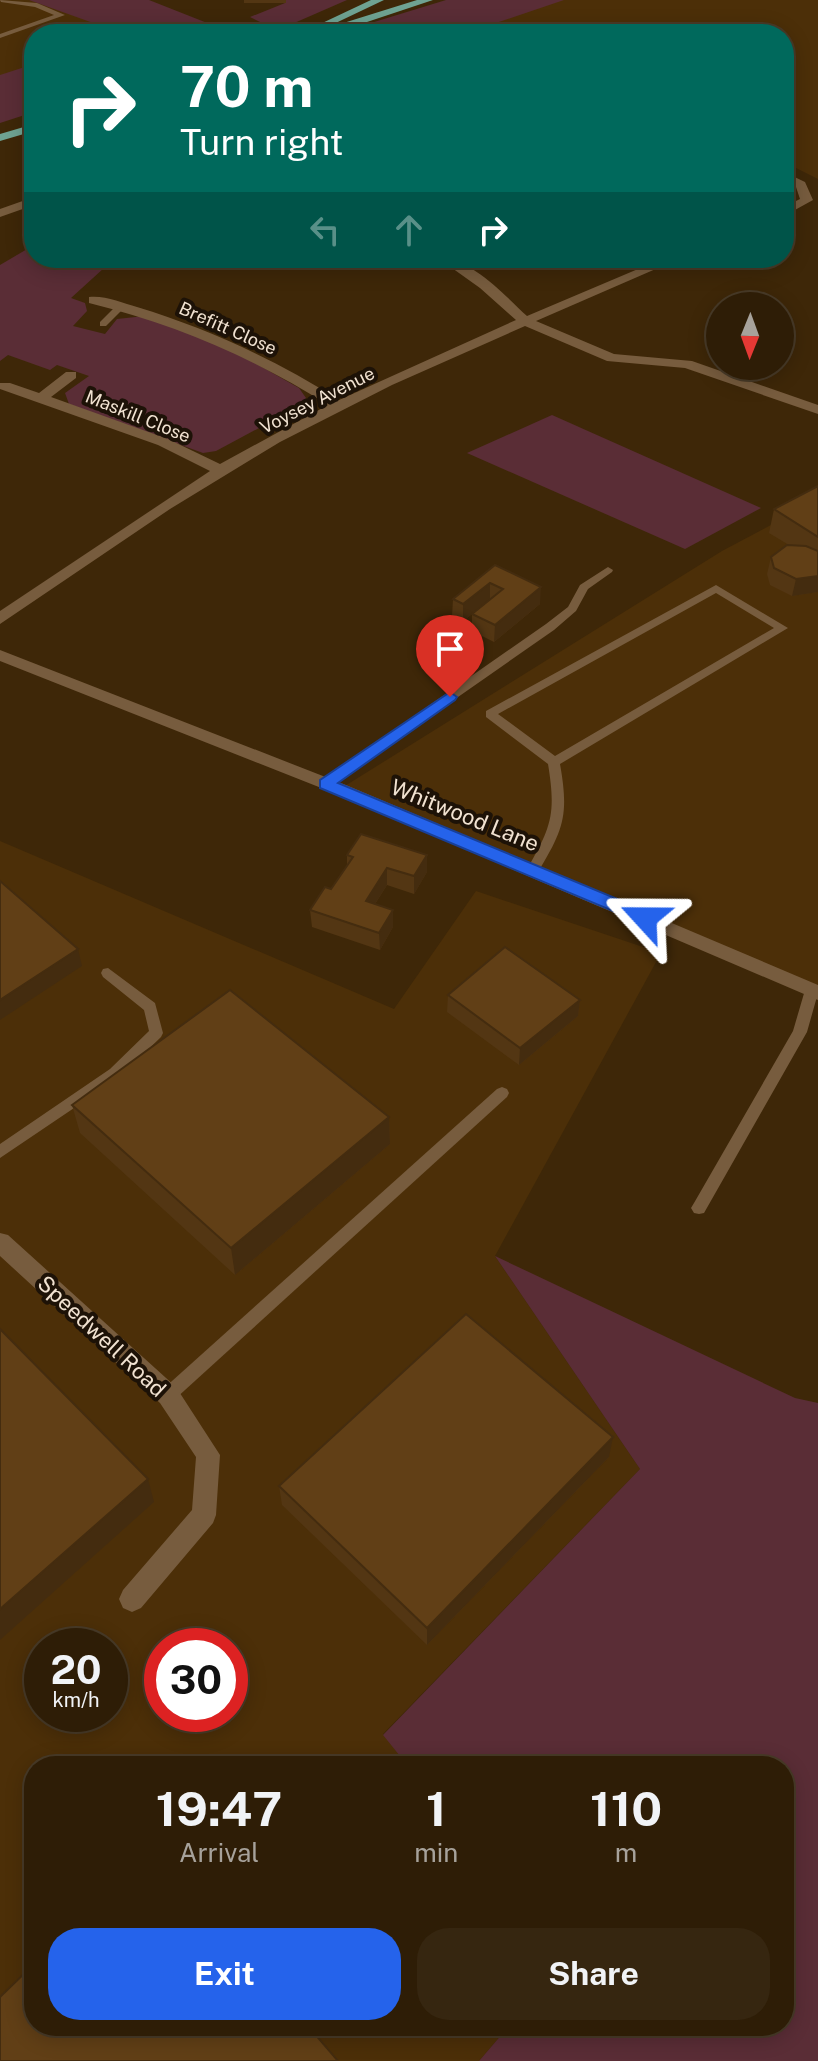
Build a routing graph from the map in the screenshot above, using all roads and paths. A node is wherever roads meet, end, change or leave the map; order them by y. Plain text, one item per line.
1 (1, 0) edge
2 (379, 0) edge
3 (428, 0) edge
4 (35, 24) edge
5 (326, 24) edge
6 (352, 24) edge
7 (24, 28) edge
8 (0, 36) edge
9 (24, 130) edge
10 (0, 138) edge
11 (794, 181) edge
12 (812, 203) edge
13 (24, 205) edge
14 (0, 213) edge
15 (459, 268) edge
16 (652, 268) edge
17 (94, 300) dead end
18 (121, 306) junction
19 (526, 322) junction
20 (103, 324) dead end
21 (71, 375) dead end
22 (5, 386) dead end
23 (41, 398) junction
24 (339, 406) junction
25 (818, 410) edge
26 (220, 470) junction
27 (608, 570) dead end
28 (0, 619) edge
29 (0, 655) edge
30 (554, 762) junction
31 (325, 784) junction
32 (533, 869) junction
33 (108, 973) dead end
34 (815, 992) edge
35 (502, 1093) dead end
36 (0, 1152) edge
37 (699, 1208) dead end
38 (0, 1242) edge
39 (168, 1395) junction
40 (132, 1599) dead end

1 - 4 lane
2 - 5 main road
3 - 6 main road
7 - 8 lane
9 - 10 main road
11 - 12 street
13 - 14 street
15 - 19 street
16 - 19 street, Voysey Avenue
17 - 18 street, Brefitt Close
18 - 20 lane
18 - 24 street, Brefitt Close
19 - 24 street, Voysey Avenue
19 - 25 street
21 - 23 street, Maskill Close
22 - 23 street, Maskill Close
23 - 26 street, Maskill Close
24 - 26 street, Voysey Avenue
26 - 28 street, Voysey Avenue
27 - 31 lane
29 - 31 street, Whitwood Lane
30 - 30 lane
30 - 32 lane
31 - 32 street, Whitwood Lane
32 - 34 street, Whitwood Lane
33 - 36 lane
34 - 37 lane
35 - 39 lane
38 - 39 street, Speedwell Road
39 - 40 street, Speedwell Road

